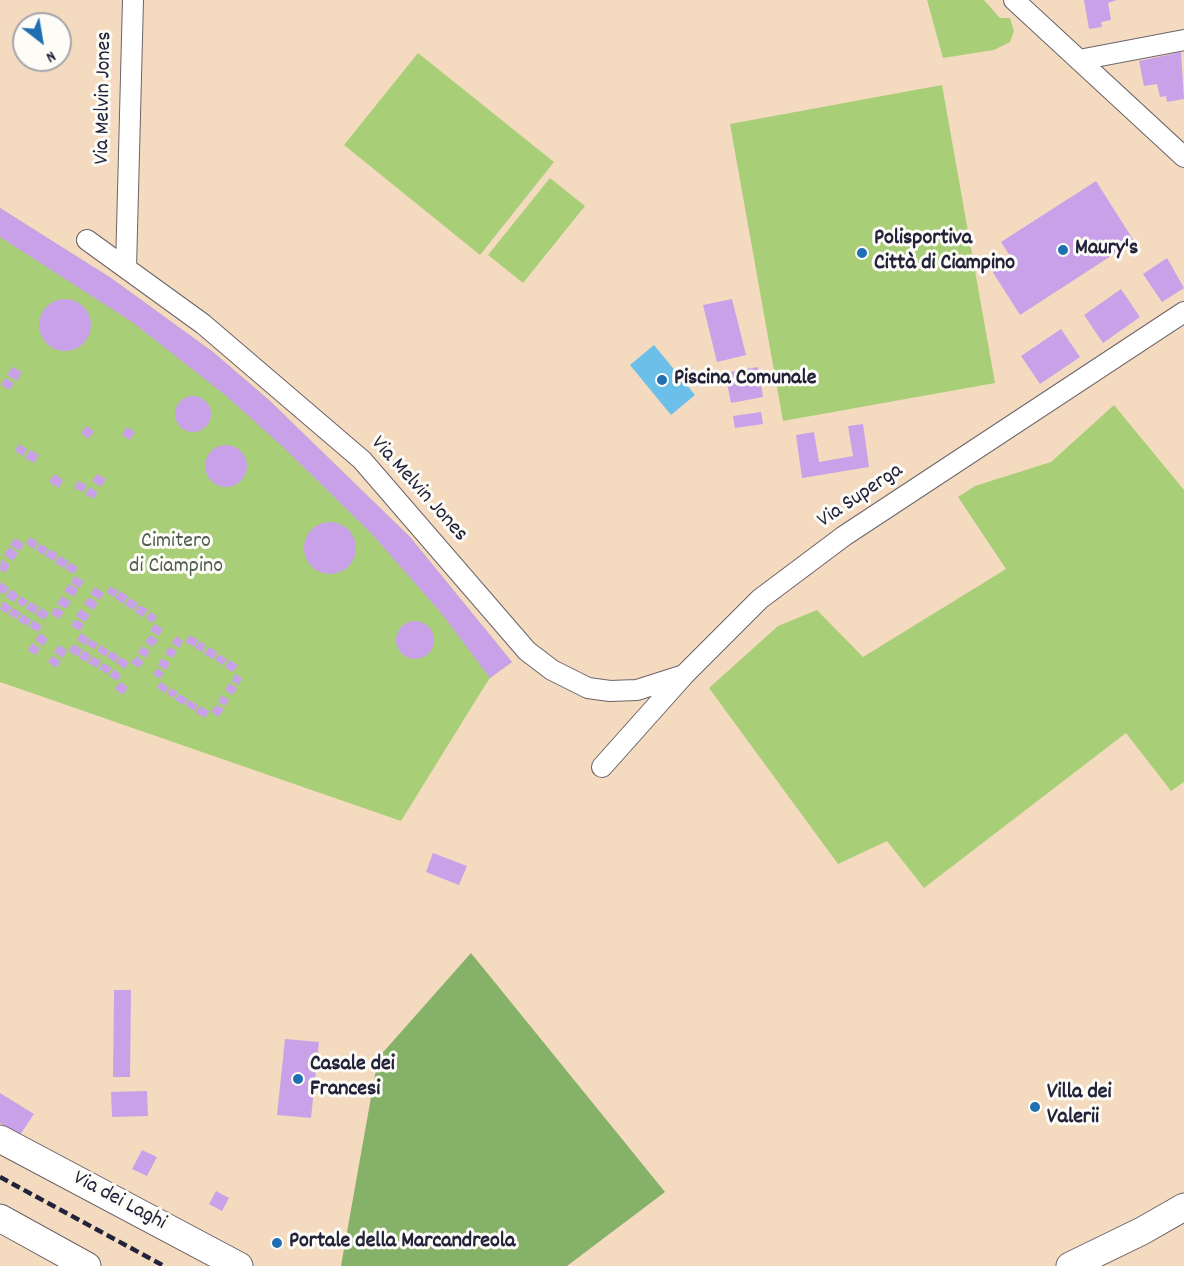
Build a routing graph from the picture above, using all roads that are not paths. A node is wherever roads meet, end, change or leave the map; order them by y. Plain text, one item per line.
1 (133, 0) edge
2 (1014, 0) edge
3 (1184, 40) edge
4 (1079, 60) junction
5 (1184, 157) edge
6 (87, 240) dead end
7 (126, 268) junction
8 (1184, 312) edge
9 (684, 675) junction
10 (602, 767) dead end
11 (0, 1139) edge
12 (1184, 1207) edge
13 (0, 1218) edge
14 (87, 1266) edge
15 (239, 1266) edge
16 (1070, 1266) edge

1 - 7 street, Via Melvin Jones
2 - 4 street
3 - 4 street
4 - 5 street
6 - 7 street, Via Melvin Jones
7 - 9 street, Via Melvin Jones
8 - 9 street, Via Superga
9 - 10 street, Via Superga
11 - 15 main road, Via dei Laghi
12 - 16 main road
13 - 14 main road

